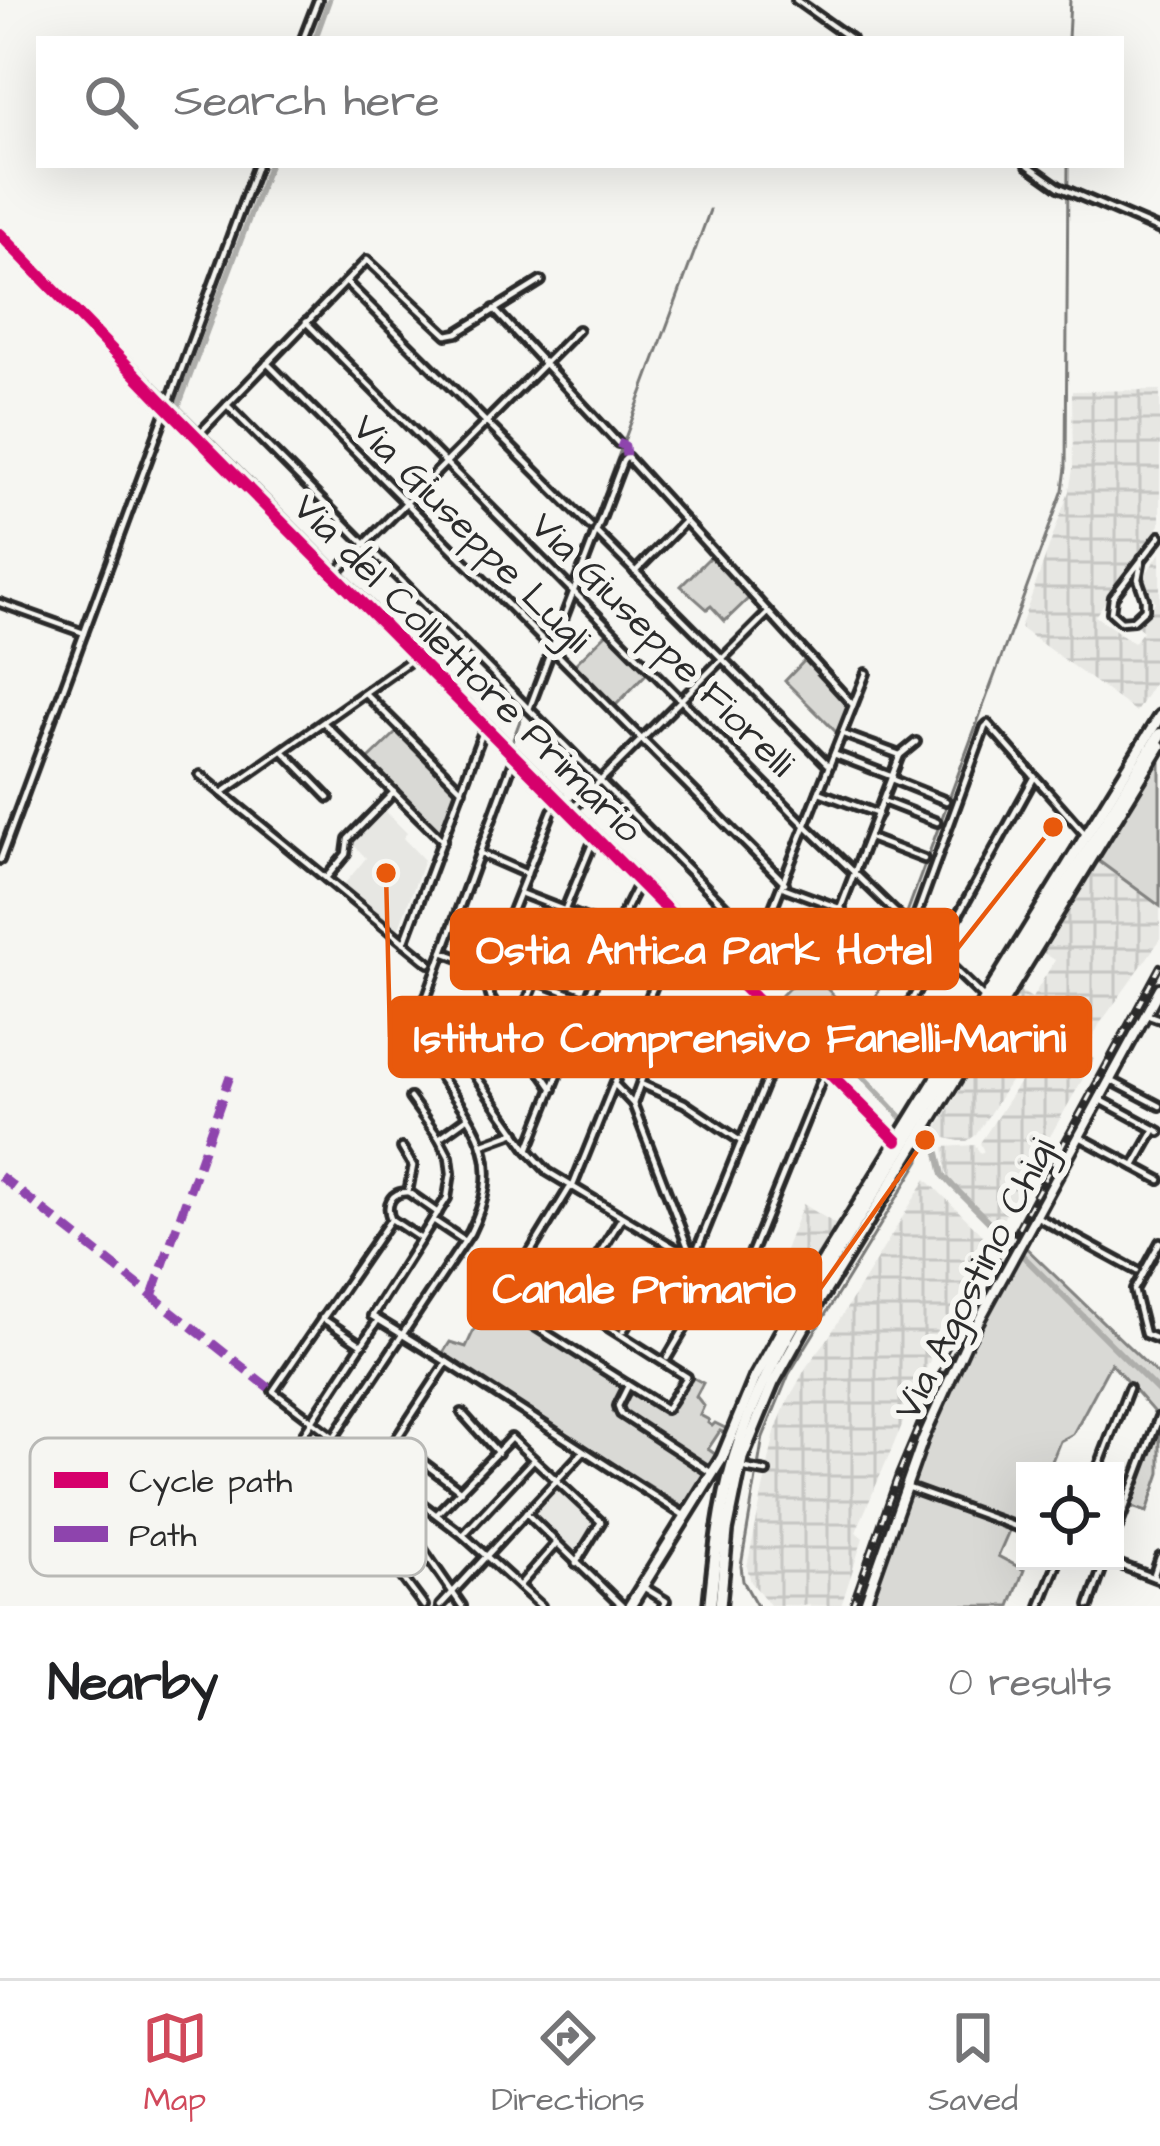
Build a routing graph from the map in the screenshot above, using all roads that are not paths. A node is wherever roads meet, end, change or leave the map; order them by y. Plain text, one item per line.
1 (318, 0) edge
2 (796, 0) edge
3 (305, 36) edge
4 (847, 36) edge
5 (256, 168) edge
6 (1032, 168) edge
7 (1160, 230) edge
8 (0, 234) edge
9 (541, 281) dead end
10 (346, 282) junction
11 (494, 309) junction
12 (306, 322) junction
13 (578, 330) dead end
14 (267, 363) junction
15 (544, 364) junction
16 (227, 405) junction
17 (167, 407) junction
18 (486, 423) junction
19 (197, 436) junction
20 (618, 442) dead end
21 (446, 463) junction
22 (406, 503) junction
23 (685, 521) junction
24 (592, 529) junction
25 (1160, 536) edge
26 (366, 544) junction
27 (1142, 558) junction
28 (635, 572) junction
29 (334, 575) junction
30 (570, 587) junction
31 (0, 603) edge
32 (768, 613) junction
33 (84, 633) junction
34 (551, 648) junction
35 (416, 656) junction
36 (721, 658) junction
37 (866, 673) dead end
38 (365, 693) junction
39 (681, 698) junction
40 (854, 705) junction
41 (529, 709) junction
42 (1160, 716) edge
43 (322, 721) junction
44 (485, 726) junction
45 (842, 734) junction
46 (1160, 734) edge
47 (641, 739) junction
48 (916, 742) dead end
49 (1160, 746) edge
50 (283, 751) junction
51 (835, 755) junction
52 (900, 755) junction
53 (515, 756) junction
54 (829, 766) junction
55 (200, 775) dead end
56 (1035, 777) junction
57 (892, 778) junction
58 (602, 779) junction
59 (461, 790) junction
60 (394, 792) junction
61 (819, 792) junction
62 (222, 793) junction
63 (329, 798) dead end
64 (883, 801) junction
65 (946, 801) dead end
66 (561, 802) junction
67 (570, 811) junction
68 (878, 814) junction
69 (937, 822) dead end
70 (806, 826) junction
71 (595, 836) junction
72 (1087, 836) junction
73 (868, 838) junction
74 (443, 842) junction
75 (479, 854) junction
76 (924, 859) dead end
77 (0, 860) edge
78 (855, 873) junction
79 (527, 874) junction
80 (326, 878) junction
81 (640, 880) junction
82 (784, 885) junction
83 (519, 892) junction
84 (842, 909) junction
85 (566, 910) junction
86 (680, 921) junction
87 (908, 924) junction
88 (615, 930) junction
89 (832, 932) junction
90 (760, 940) junction
91 (404, 943) junction
92 (442, 952) junction
93 (885, 953) dead end
94 (938, 955) junction
95 (429, 962) dead end
96 (489, 970) junction
97 (536, 980) junction
98 (1160, 988) edge
99 (986, 1000) junction
100 (587, 1001) junction
101 (906, 1010) dead end
102 (1146, 1013) junction
103 (1160, 1019) edge
104 (639, 1022) junction
105 (787, 1028) junction
106 (514, 1033) junction
107 (630, 1044) junction
108 (652, 1052) junction
109 (431, 1064) dead end
110 (826, 1068) junction
111 (1110, 1080) junction
112 (641, 1084) junction
113 (614, 1085) junction
114 (553, 1089) junction
115 (410, 1098) dead end
116 (1099, 1099) junction
117 (633, 1104) junction
118 (1160, 1106) edge
119 (468, 1117) junction
120 (1157, 1131) edge
121 (516, 1132) junction
122 (1078, 1136) junction
123 (440, 1138) junction
124 (742, 1142) junction
125 (897, 1142) junction
126 (483, 1144) junction
127 (402, 1148) dead end
128 (528, 1150) junction
129 (1134, 1166) junction
130 (1160, 1180) edge
131 (571, 1188) junction
132 (407, 1192) junction
133 (1034, 1215) junction
134 (435, 1216) junction
135 (622, 1217) junction
136 (391, 1219) junction
137 (421, 1239) junction
138 (464, 1241) junction
139 (1160, 1242) edge
140 (674, 1248) junction
141 (693, 1260) junction
142 (522, 1266) dead end
143 (1137, 1271) dead end
144 (717, 1275) junction
145 (738, 1286) junction
146 (572, 1298) dead end
147 (789, 1317) junction
148 (322, 1318) junction
149 (375, 1318) junction
150 (623, 1331) dead end
151 (402, 1334) junction
152 (1160, 1340) edge
153 (362, 1345) junction
154 (668, 1358) dead end
155 (447, 1362) junction
156 (628, 1385) junction
157 (1129, 1388) dead end
158 (462, 1413) dead end
159 (1159, 1417) edge
160 (312, 1420) junction
161 (334, 1437) joint
162 (301, 1438) edge
163 (399, 1438) edge
164 (583, 1452) junction
165 (498, 1453) junction
166 (534, 1459) junction
167 (1100, 1462) edge
168 (426, 1465) edge
169 (744, 1468) junction
170 (763, 1472) dead end
171 (712, 1474) junction
172 (557, 1480) junction
173 (905, 1486) junction
174 (461, 1491) junction
175 (426, 1506) edge
176 (1124, 1511) edge
177 (526, 1513) junction
178 (437, 1514) junction
179 (685, 1516) junction
180 (1016, 1527) edge
181 (463, 1535) junction
182 (557, 1544) junction
183 (426, 1553) edge
184 (487, 1556) junction
185 (1160, 1557) edge
186 (576, 1563) junction
187 (1124, 1567) edge
188 (1054, 1570) edge
189 (1104, 1570) edge
190 (402, 1576) edge
191 (1156, 1579) edge
192 (519, 1586) junction
193 (643, 1586) junction
194 (453, 1592) junction
195 (664, 1604) edge
196 (424, 1606) edge
197 (440, 1606) edge
198 (462, 1606) edge
199 (542, 1606) edge
200 (627, 1606) edge
201 (710, 1606) edge
202 (720, 1606) edge
203 (863, 1606) edge
204 (1040, 1606) edge
205 (1088, 1606) edge

1 - 3 street
2 - 4 street
5 - 17 street
6 - 7 street
8 - 17 street, Via del Collettore Primario
9 - 11 street
10 - 11 street
10 - 12 street
10 - 18 street
11 - 15 street
12 - 14 street
12 - 21 street, Via Giuseppe Fiorelli
13 - 15 street
14 - 16 street
14 - 22 street, Via Giuseppe Lugli
15 - 18 street
15 - 20 street
16 - 19 street
16 - 26 street
17 - 19 street, Via del Collettore Primario
17 - 33 street
18 - 21 street
18 - 24 street
19 - 29 street, Via del Collettore Primario
21 - 22 street
21 - 30 street, Via Giuseppe Fiorelli
22 - 26 street
22 - 34 street, Via Giuseppe Lugli
23 - 24 street
23 - 28 street
23 - 32 street
24 - 28 street
24 - 30 street
25 - 27 street
26 - 29 street
26 - 41 street
27 - 27 street
28 - 36 street
29 - 35 street, Via del Collettore Primario
30 - 34 street
30 - 39 street, Via Giuseppe Fiorelli
31 - 33 street
32 - 36 street
32 - 40 street
33 - 77 street
34 - 41 street
34 - 47 street, Via Giuseppe Lugli
35 - 38 street
35 - 44 street, Via del Collettore Primario
36 - 39 street
36 - 54 street
37 - 40 street
38 - 43 street
38 - 59 street
39 - 47 street
39 - 70 street, Via Giuseppe Fiorelli
40 - 45 street
41 - 58 street
42 - 72 main road
43 - 50 street
43 - 60 street
44 - 53 street, Via del Collettore Primario
44 - 59 street
45 - 51 street
45 - 52 street
46 - 201 main road
47 - 58 street
47 - 82 street, Via Giuseppe Lugli
48 - 52 street
49 - 169 main road
50 - 62 street
50 - 63 street
51 - 54 street
51 - 57 street
52 - 57 street
53 - 66 street, Via del Collettore Primario
53 - 75 street
54 - 61 street
55 - 62 street
56 - 72 street
56 - 87 street
56 - 94 street
57 - 64 street
57 - 65 street
58 - 67 street
58 - 90 street
59 - 74 street
60 - 74 street
60 - 80 street
61 - 68 street
61 - 70 street
62 - 80 street
64 - 68 street
64 - 69 street
66 - 67 street, Via del Collettore Primario
66 - 79 street
67 - 71 street, Via del Collettore Primario
68 - 73 street
70 - 78 street, Via Giuseppe Fiorelli
70 - 82 street
71 - 81 street, Via del Collettore Primario
71 - 85 street
72 - 99 main road
73 - 76 street
73 - 78 street
74 - 91 street
75 - 79 street
75 - 92 street
78 - 84 street
78 - 87 street, Via Giuseppe Fiorelli
79 - 83 street
80 - 91 street
81 - 86 street, Via del Collettore Primario
81 - 88 street
82 - 84 street
82 - 90 street
83 - 85 street
83 - 96 street
84 - 89 street
85 - 88 street
85 - 97 street
86 - 104 street
86 - 105 street, Via del Collettore Primario
87 - 94 street, Via Giuseppe Fiorelli
88 - 100 street
89 - 90 street
89 - 93 street
91 - 95 street
92 - 96 street
92 - 121 street
94 - 99 street, Via Giuseppe Fiorelli
94 - 101 street
96 - 106 street
97 - 100 street
97 - 106 street
98 - 102 street, Via Agostino Chigi
99 - 125 main road
100 - 104 street
100 - 114 street
102 - 103 street
102 - 111 street, Via Agostino Chigi
104 - 107 street
105 - 108 street
105 - 110 street, Via del Collettore Primario
105 - 124 street
106 - 114 street
107 - 108 street
107 - 113 street
108 - 112 street
109 - 119 street
110 - 125 street, Via del Collettore Primario
110 - 145 street
111 - 116 street, Via Agostino Chigi
111 - 118 street
112 - 117 street
112 - 124 street
113 - 117 street
113 - 131 street
114 - 128 street
115 - 123 street
116 - 120 street
116 - 122 street, Via Agostino Chigi
117 - 141 street
119 - 123 street
119 - 126 street
120 - 129 street
121 - 126 street
121 - 128 street
122 - 129 street
122 - 133 street, Via Agostino Chigi
123 - 134 street
124 - 141 street
125 - 147 main road
126 - 138 street
127 - 132 street
128 - 131 street
129 - 130 street
131 - 135 street
131 - 142 street
132 - 134 street
132 - 136 street
133 - 143 street
133 - 173 street, Via Agostino Chigi
134 - 137 street
134 - 138 street
135 - 140 street
135 - 146 street
136 - 137 street
136 - 148 street
137 - 149 street
138 - 151 street
139 - 152 street
140 - 141 street
140 - 150 street
141 - 144 street
144 - 145 street
144 - 154 street
145 - 147 street
147 - 171 main road
148 - 153 street
148 - 160 street
149 - 151 street
149 - 153 street
151 - 155 street
151 - 161 street
153 - 160 street
155 - 163 street
155 - 164 street
156 - 156 street
156 - 171 street
157 - 167 street
158 - 165 street
159 - 176 street
160 - 161 street
160 - 162 street
164 - 172 street
164 - 179 street
165 - 166 street
165 - 174 street
166 - 172 street
166 - 181 street
168 - 174 street
169 - 170 street
169 - 202 main road
171 - 179 main road
172 - 177 street
172 - 186 street
173 - 180 street
173 - 203 street, Via Agostino Chigi
174 - 178 street
175 - 178 street
177 - 182 street
177 - 184 street
178 - 181 street
179 - 193 main road
181 - 184 street
182 - 186 street
182 - 192 street
183 - 194 street
184 - 192 street
184 - 194 street
185 - 191 street
186 - 200 street
187 - 191 street
188 - 204 street
189 - 205 street
190 - 196 street
192 - 199 street
193 - 195 street
193 - 200 main road
194 - 197 street
194 - 198 street

